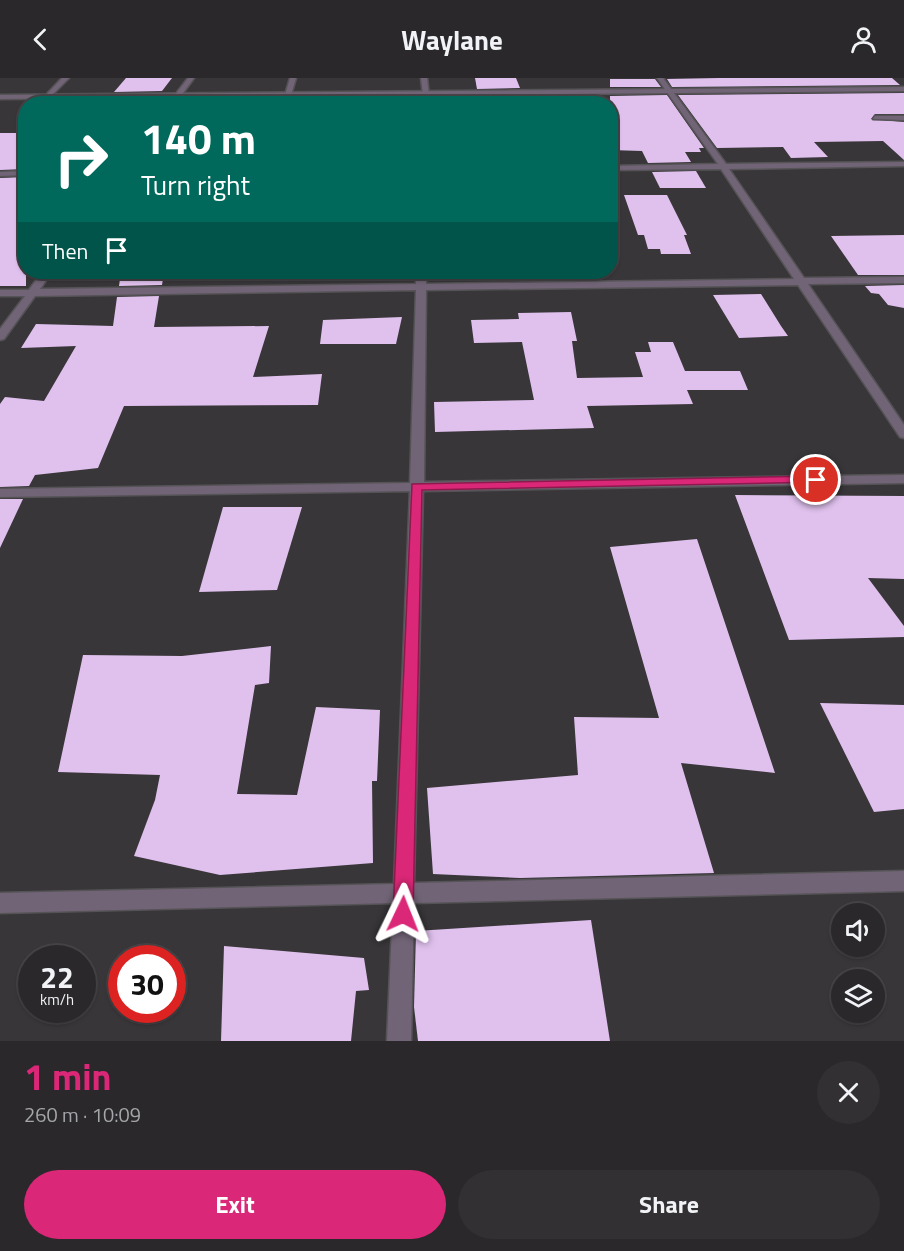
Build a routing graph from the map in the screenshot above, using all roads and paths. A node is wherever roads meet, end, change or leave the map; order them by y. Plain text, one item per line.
1 (66, 78) edge
2 (191, 78) edge
3 (293, 78) edge
4 (423, 78) edge
5 (660, 78) edge
6 (904, 88) edge
7 (671, 91) junction
8 (426, 93) junction
9 (288, 95) junction
10 (48, 96) edge
11 (177, 96) joint
12 (426, 96) edge
13 (0, 98) edge
14 (18, 98) edge
15 (875, 118) dead end
16 (904, 118) edge
17 (904, 164) edge
18 (723, 166) junction
19 (618, 168) edge
20 (0, 174) edge
21 (18, 174) edge
22 (42, 279) edge
23 (421, 279) edge
24 (904, 279) edge
25 (799, 280) junction
26 (0, 293) edge
27 (32, 293) junction
28 (0, 337) edge
29 (904, 434) edge
30 (904, 479) edge
31 (416, 487) junction
32 (0, 493) edge
33 (904, 881) edge
34 (404, 892) junction
35 (0, 903) edge
36 (399, 1041) edge

1 - 10 street
2 - 11 street
3 - 9 street
4 - 8 street
5 - 7 street
6 - 7 street
7 - 8 street
7 - 18 street
8 - 9 street
8 - 12 street
9 - 11 street
13 - 14 street
15 - 16 street
17 - 18 street
18 - 19 street
18 - 25 street
20 - 21 street
22 - 27 street
23 - 25 street
23 - 27 street
23 - 31 street
24 - 25 street
25 - 29 street
26 - 27 street
27 - 28 street
30 - 31 street
31 - 32 street
31 - 34 street
33 - 34 street
34 - 35 street
34 - 36 street

